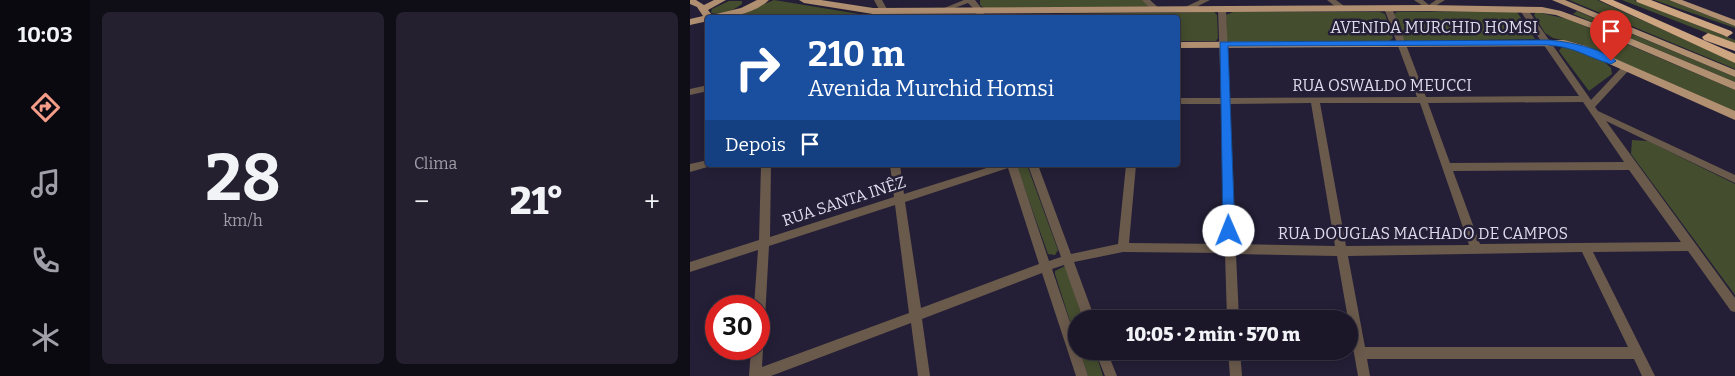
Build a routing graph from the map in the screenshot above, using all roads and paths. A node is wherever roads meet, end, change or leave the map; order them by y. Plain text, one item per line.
1 (721, 0) edge
2 (750, 0) edge
3 (764, 0) edge
4 (804, 0) edge
5 (878, 0) edge
6 (1146, 0) edge
7 (1206, 0) edge
8 (1331, 0) edge
9 (1418, 0) edge
10 (1441, 0) edge
11 (1604, 0) edge
12 (1616, 0) edge
13 (1642, 0) edge
14 (1651, 0) edge
15 (1674, 0) edge
16 (690, 1) edge
17 (1562, 2) edge
18 (968, 6) edge
19 (1388, 8) junction
20 (1429, 8) junction
21 (1523, 8) junction
22 (703, 9) junction
23 (1222, 9) junction
24 (1344, 9) junction
25 (1157, 10) junction
26 (1183, 10) junction
27 (884, 11) junction
28 (737, 12) junction
29 (1558, 12) junction
30 (873, 14) edge
31 (981, 14) edge
32 (707, 15) edge
33 (723, 15) edge
34 (705, 19) edge
35 (690, 22) edge
36 (1735, 23) edge
37 (1735, 30) edge
38 (1735, 36) edge
39 (1547, 43) junction
40 (1223, 44) junction
41 (1401, 44) junction
42 (1180, 45) edge
43 (1735, 47) edge
44 (1735, 59) edge
45 (1626, 68) junction
46 (1735, 74) edge
47 (1735, 86) edge
48 (705, 89) edge
49 (690, 92) edge
50 (1423, 100) junction
51 (1180, 101) edge
52 (1226, 101) junction
53 (1315, 101) junction
54 (1591, 106) junction
55 (1735, 116) edge
56 (705, 164) edge
57 (1632, 166) junction
58 (766, 167) edge
59 (895, 167) edge
60 (1001, 167) edge
61 (1013, 167) edge
62 (1034, 167) edge
63 (1131, 167) edge
64 (1447, 167) junction
65 (690, 168) edge
66 (1735, 179) edge
67 (899, 199) junction
68 (764, 243) junction
69 (1691, 246) junction
70 (1123, 247) junction
71 (1585, 248) junction
72 (1476, 249) junction
73 (1230, 250) junction
74 (1343, 251) junction
75 (1067, 259) junction
76 (690, 267) edge
77 (1045, 267) junction
78 (761, 295) edge
79 (1735, 307) edge
80 (1086, 310) edge
81 (1233, 310) edge
82 (915, 316) junction
83 (1360, 353) junction
84 (1637, 353) junction
85 (756, 360) edge
86 (1105, 360) edge
87 (1235, 360) edge
88 (755, 376) edge
89 (924, 376) edge
90 (1082, 376) edge
91 (1111, 376) edge
92 (1236, 376) edge
93 (1364, 376) edge
94 (1648, 376) edge

1 - 22 main road
2 - 28 main road
3 - 28 main road
4 - 30 main road, AVENIDA MURCHID HOMSI
5 - 27 street
6 - 25 street
7 - 26 street
8 - 24 street
9 - 20 street
10 - 20 street
11 - 44 highway
12 - 43 highway
13 - 38 highway
14 - 37 highway
15 - 36 main road
16 - 22 main road
17 - 29 main road
17 - 46 main road
18 - 27 main road, AVENIDA MURCHID HOMSI
18 - 31 main road, AVENIDA MURCHID HOMSI
19 - 20 main road, AVENIDA MURCHID HOMSI
19 - 24 main road, AVENIDA MURCHID HOMSI
19 - 41 street
20 - 21 main road, AVENIDA MURCHID HOMSI
21 - 29 main road, AVENIDA MURCHID HOMSI
21 - 39 street
22 - 32 main road
23 - 24 main road, AVENIDA MURCHID HOMSI
23 - 26 main road, AVENIDA MURCHID HOMSI
23 - 40 street
25 - 26 main road, AVENIDA MURCHID HOMSI
25 - 31 main road, AVENIDA MURCHID HOMSI
27 - 30 main road, AVENIDA MURCHID HOMSI
28 - 33 main road
29 - 47 main road, AVENIDA MURCHID HOMSI
34 - 35 main road
39 - 41 main road, AVENIDA MURCHID HOMSI
39 - 45 main road, AVENIDA MURCHID HOMSI
39 - 54 street
40 - 41 main road, AVENIDA MURCHID HOMSI
40 - 42 main road, AVENIDA MURCHID HOMSI
40 - 52 street
41 - 50 street
45 - 54 street
45 - 55 main road, AVENIDA MURCHID HOMSI
48 - 49 street
50 - 53 street, RUA OSWALDO MEUCCI
50 - 54 street, RUA OSWALDO MEUCCI
50 - 64 street
51 - 52 street, RUA OSWALDO MEUCCI
52 - 53 street, RUA OSWALDO MEUCCI
52 - 73 street
53 - 74 street
54 - 57 street
54 - 66 street
56 - 65 street
57 - 64 street
57 - 69 street
58 - 68 street
59 - 67 street
60 - 67 street, RUA SANTA INÊZ
61 - 77 street
62 - 75 street
63 - 70 street
64 - 72 street
67 - 68 street, RUA SANTA INÊZ
67 - 82 street
68 - 76 street, RUA SANTA INÊZ
68 - 78 street
69 - 71 street, RUA DOUGLAS MACHADO DE CAMPOS
69 - 79 street
70 - 73 street, RUA DOUGLAS MACHADO DE CAMPOS
70 - 75 street, RUA DOUGLAS MACHADO DE CAMPOS
71 - 72 street, RUA DOUGLAS MACHADO DE CAMPOS
71 - 84 street
72 - 74 street, RUA DOUGLAS MACHADO DE CAMPOS
73 - 74 street, RUA DOUGLAS MACHADO DE CAMPOS
73 - 81 street
74 - 83 street
75 - 77 street, RUA DOUGLAS MACHADO DE CAMPOS
75 - 80 street
77 - 82 street, RUA DOUGLAS MACHADO DE CAMPOS
77 - 90 street
82 - 88 street, RUA DOUGLAS MACHADO DE CAMPOS
82 - 89 street
83 - 84 street
83 - 93 street
84 - 94 street
85 - 88 street
86 - 91 street
87 - 92 street

